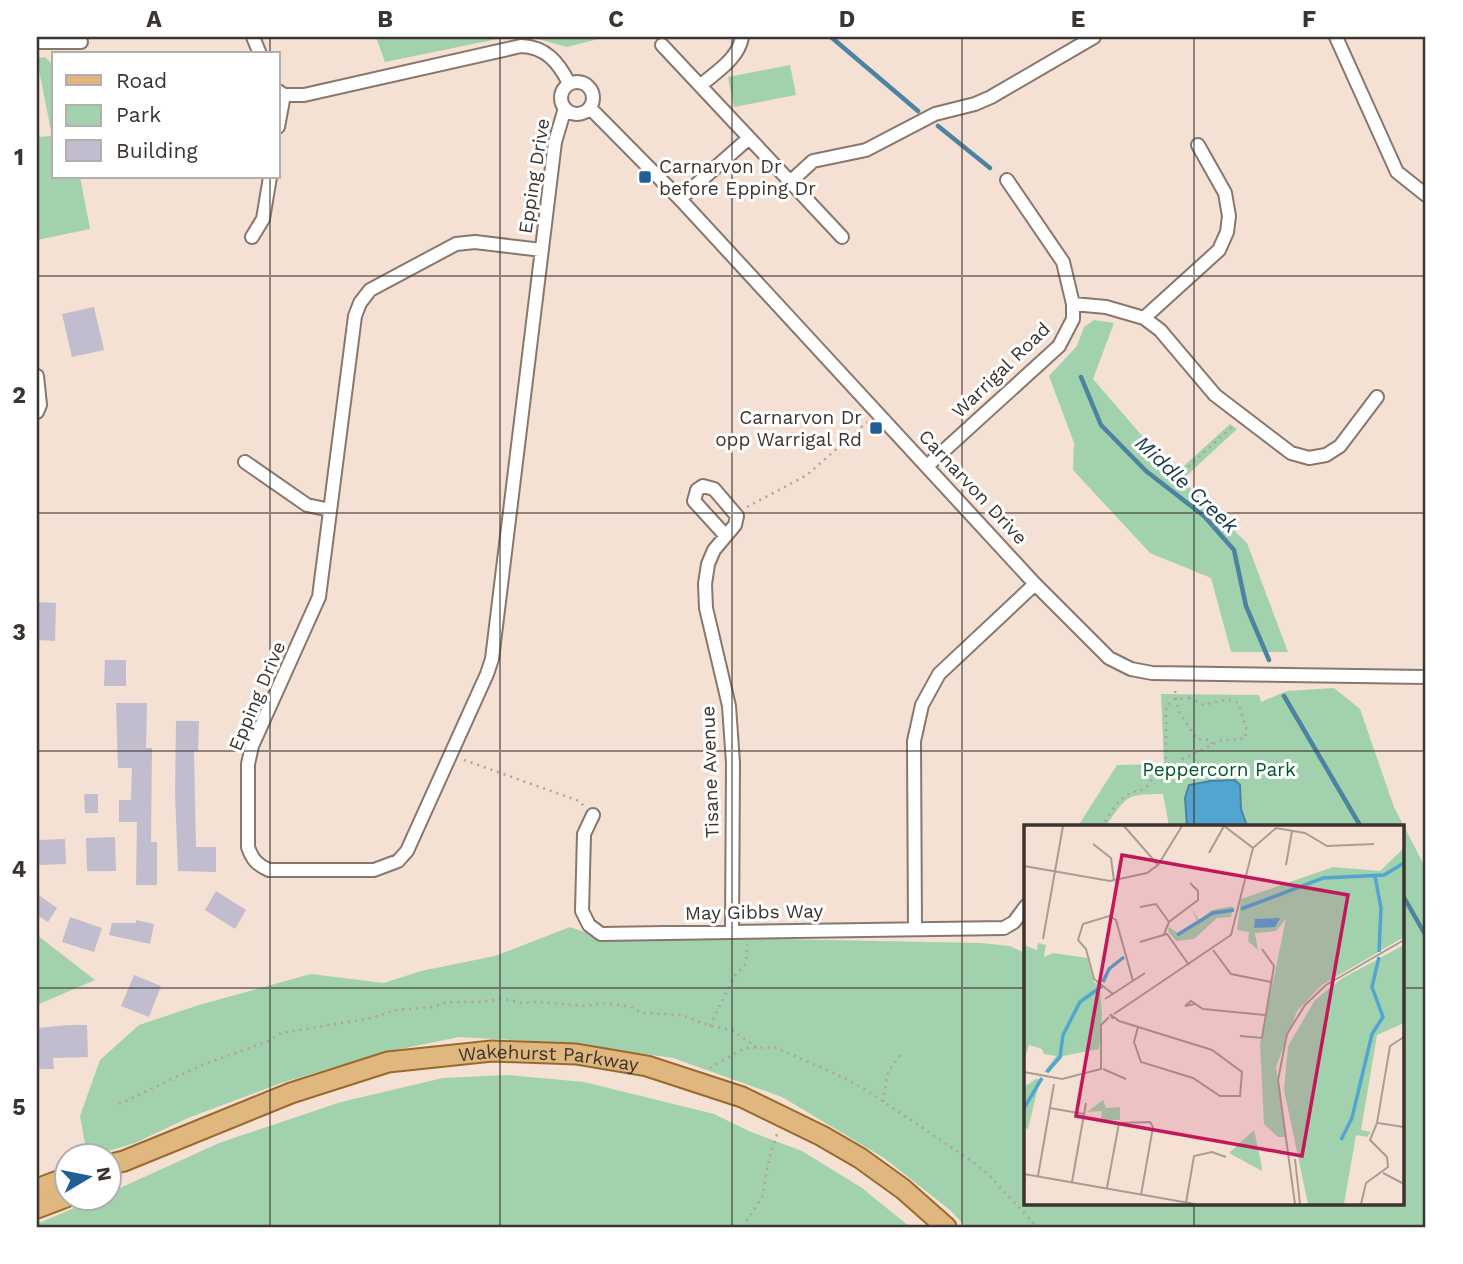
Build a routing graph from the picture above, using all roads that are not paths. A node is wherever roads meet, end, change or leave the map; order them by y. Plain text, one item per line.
1 (742, 37) edge
2 (1094, 37) edge
3 (1336, 37) edge
4 (81, 41) dead end
5 (37, 42) edge
6 (662, 45) dead end
7 (569, 83) junction
8 (701, 85) junction
9 (281, 93) edge
10 (565, 108) junction
11 (590, 108) junction
12 (749, 138) junction
13 (1198, 145) dead end
14 (270, 178) edge
15 (1007, 180) dead end
16 (790, 182) junction
17 (1426, 195) edge
18 (680, 198) junction
19 (252, 237) dead end
20 (842, 237) dead end
21 (542, 250) junction
22 (1073, 304) junction
23 (1144, 318) junction
24 (37, 376) edge
25 (1377, 397) dead end
26 (37, 412) edge
27 (246, 462) dead end
28 (927, 466) junction
29 (330, 510) junction
30 (725, 536) junction
31 (1035, 584) junction
32 (1426, 677) edge
33 (593, 814) road end
34 (1024, 909) edge
35 (915, 929) junction
36 (732, 931) junction
37 (122, 1163) edge
38 (946, 1227) edge

1 - 8 street
2 - 16 street
3 - 17 street
4 - 5 street
6 - 8 street
7 - 9 street
7 - 10 street
7 - 11 street
8 - 12 street
10 - 11 street
10 - 21 street, Epping Drive
11 - 18 street, Carnarvon Drive
12 - 16 street
12 - 18 street
13 - 23 street
14 - 19 street
15 - 22 street, Warrigal Road
16 - 20 street
18 - 28 street, Carnarvon Drive
21 - 29 street, Epping Drive
21 - 29 street, Epping Drive
22 - 23 street
22 - 28 street, Warrigal Road
23 - 25 street
24 - 26 street
27 - 29 street
28 - 31 street, Carnarvon Drive
30 - 30 street, Tisane Avenue
30 - 36 street, Tisane Avenue
31 - 32 street, Carnarvon Drive
31 - 35 street
33 - 36 street, May Gibbs Way
34 - 35 street, May Gibbs Way
35 - 36 street, May Gibbs Way
37 - 38 main road, Wakehurst Parkway

